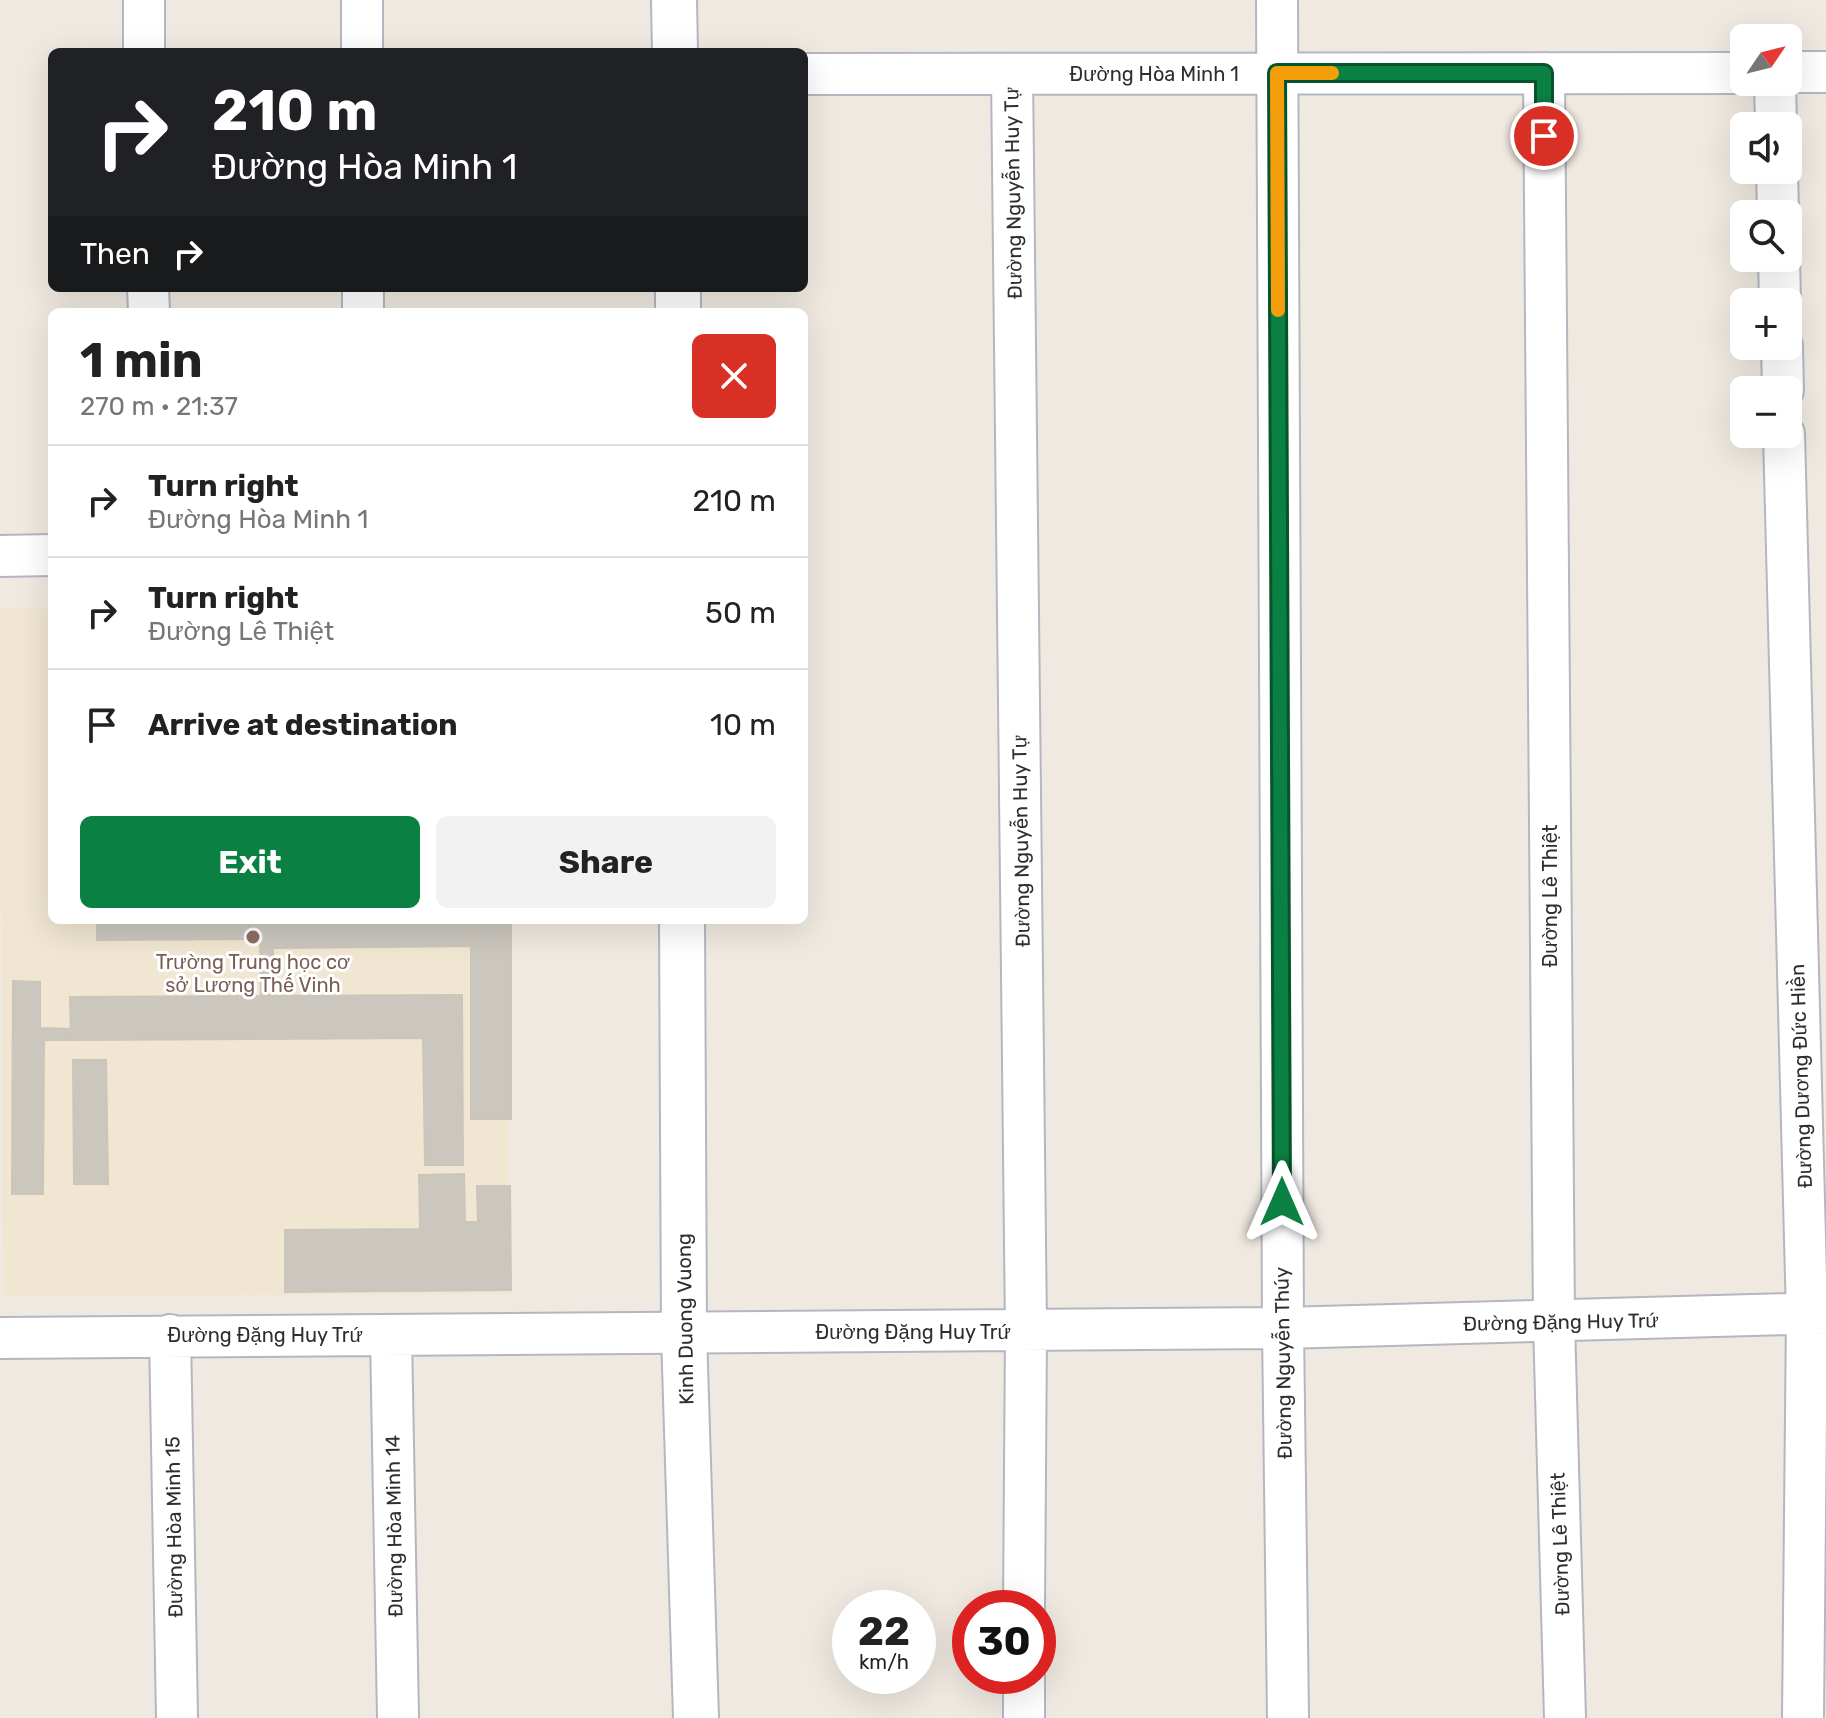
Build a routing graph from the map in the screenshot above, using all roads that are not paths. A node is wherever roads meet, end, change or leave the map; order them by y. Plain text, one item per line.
1 (144, 0) edge
2 (362, 0) edge
3 (674, 0) edge
4 (1277, 0) edge
5 (144, 48) edge
6 (362, 48) edge
7 (675, 48) edge
8 (1802, 72) edge
9 (1826, 72) edge
10 (1277, 73) junction
11 (1544, 73) junction
12 (1730, 73) edge
13 (808, 74) edge
14 (1012, 74) junction
15 (1785, 448) edge
16 (48, 555) edge
17 (0, 556) edge
18 (682, 924) edge
19 (1817, 1314) edge
20 (1554, 1323) junction
21 (1283, 1328) junction
22 (1026, 1331) junction
23 (684, 1334) junction
24 (170, 1335) junction
25 (391, 1335) junction
26 (0, 1338) edge
27 (1024, 1590) edge
28 (1024, 1694) edge
29 (177, 1718) edge
30 (398, 1718) edge
31 (696, 1718) edge
32 (1024, 1718) edge
33 (1288, 1718) edge
34 (1565, 1718) edge
35 (1803, 1718) edge

1 - 5 street
2 - 6 street
3 - 7 street
4 - 10 street, Đường Nguyễn Thúy
8 - 9 street
10 - 11 street, Đường Hòa Minh 1
10 - 14 street, Đường Hòa Minh 1
10 - 21 street, Đường Nguyễn Thúy
11 - 12 street, Đường Hòa Minh 1
11 - 20 street, Đường Lê Thiệt
13 - 14 street, Đường Hòa Minh 1
14 - 22 street, Đường Nguyễn Huy Tự
15 - 19 street, Đường Dương Đức Hiền
16 - 17 street
18 - 23 street, Kinh Duong Vuong
19 - 20 street, Đường Đặng Huy Trứ
19 - 35 street, Đường Dương Đức Hiền
20 - 21 street, Đường Đặng Huy Trứ
20 - 34 street, Đường Lê Thiệt
21 - 22 street, Đường Đặng Huy Trứ
21 - 33 street, Đường Nguyễn Thúy
22 - 23 street, Đường Đặng Huy Trứ
22 - 27 street, Đường Nguyễn Huy Tự
23 - 25 street, Đường Đặng Huy Trứ
23 - 31 street, Kinh Duong Vuong
24 - 25 street, Đường Đặng Huy Trứ
24 - 26 street, Đường Đặng Huy Trứ
24 - 29 street, Đường Hòa Minh 15
25 - 30 street, Đường Hòa Minh 14
28 - 32 street

